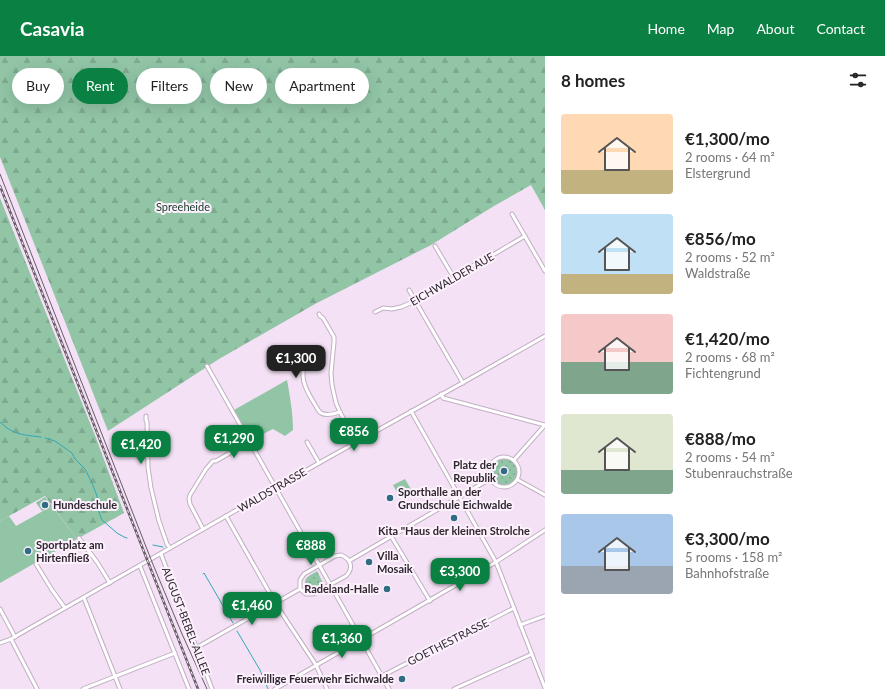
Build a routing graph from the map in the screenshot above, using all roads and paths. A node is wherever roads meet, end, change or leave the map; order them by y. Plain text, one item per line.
1 (512, 214) dead end
2 (525, 236) junction
3 (435, 246) dead end
4 (545, 271) edge
5 (454, 278) junction
6 (409, 290) dead end
7 (415, 301) junction
8 (375, 312) dead end
9 (319, 314) dead end
10 (545, 336) edge
11 (207, 366) dead end
12 (304, 368) dead end
13 (463, 383) junction
14 (441, 394) junction
15 (411, 411) junction
16 (340, 412) junction
17 (146, 416) dead end
18 (545, 425) edge
19 (250, 442) junction
20 (307, 442) dead end
21 (355, 442) junction
22 (514, 460) junction
23 (319, 463) junction
24 (490, 479) junction
25 (518, 480) junction
26 (276, 488) junction
27 (545, 495) edge
28 (459, 498) junction
29 (226, 516) junction
30 (203, 529) junction
31 (545, 530) edge
32 (391, 536) junction
33 (79, 538) dead end
34 (170, 548) junction
35 (161, 554) junction
36 (349, 561) junction
37 (496, 562) junction
38 (36, 564) dead end
39 (319, 565) junction
40 (140, 566) junction
41 (110, 583) junction
42 (331, 585) junction
43 (300, 589) junction
44 (84, 598) junction
45 (430, 600) junction
46 (276, 603) junction
47 (65, 608) junction
48 (514, 608) junction
49 (0, 610) edge
50 (545, 616) edge
51 (520, 625) junction
52 (15, 637) junction
53 (11, 639) junction
54 (362, 639) junction
55 (0, 643) edge
56 (196, 648) junction
57 (175, 652) junction
58 (532, 654) junction
59 (316, 665) junction
60 (115, 676) junction
61 (382, 676) junction
62 (545, 688) edge
63 (37, 689) edge
64 (83, 689) edge
65 (120, 689) edge
66 (189, 689) edge
67 (212, 689) edge
68 (275, 689) edge
69 (327, 689) edge
70 (389, 689) edge
71 (454, 689) edge

1 - 2 street
2 - 4 street
2 - 5 street, EICHWALDER AUE
3 - 5 street
5 - 7 street, EICHWALDER AUE
6 - 7 street
7 - 8 street, EICHWALDER AUE
7 - 13 street
9 - 16 street
10 - 13 street, WALDSTRASSE
11 - 19 street
12 - 16 street
13 - 14 street, WALDSTRASSE
14 - 15 street, WALDSTRASSE
14 - 18 street
15 - 21 street, WALDSTRASSE
15 - 28 street
16 - 21 street
17 - 34 street
18 - 22 street
19 - 26 street
19 - 30 street
20 - 23 street
21 - 23 street, WALDSTRASSE
22 - 24 street
22 - 25 street
23 - 26 street, WALDSTRASSE
24 - 25 street
24 - 28 street
25 - 27 street
26 - 29 street, WALDSTRASSE
26 - 39 street
28 - 32 street
28 - 37 street
29 - 30 street, WALDSTRASSE
29 - 46 street
30 - 34 street, WALDSTRASSE
31 - 37 street
32 - 36 street
32 - 45 street
33 - 41 street
34 - 35 street, WALDSTRASSE
35 - 40 street, WALDSTRASSE
35 - 56 street, AUGUST-BEBEL-ALLEE
36 - 39 street
36 - 42 street
37 - 45 street
37 - 48 street
38 - 47 street
39 - 42 street
39 - 43 street
40 - 41 street, WALDSTRASSE
40 - 57 street
41 - 44 street, WALDSTRASSE
42 - 43 street
42 - 54 street
43 - 46 street
44 - 47 street, WALDSTRASSE
44 - 60 street
45 - 54 street
46 - 56 street
46 - 59 street
47 - 52 street, WALDSTRASSE
48 - 51 street
48 - 61 street, GOETHESTRASSE
49 - 52 street
50 - 51 street
51 - 58 street
52 - 53 street, WALDSTRASSE
53 - 55 street, WALDSTRASSE
53 - 63 street
54 - 59 street
54 - 61 street
56 - 67 street, AUGUST-BEBEL-ALLEE
57 - 60 street
57 - 66 street
58 - 62 street
58 - 71 street
59 - 68 street
59 - 69 street
60 - 64 street
60 - 65 street
61 - 70 street

